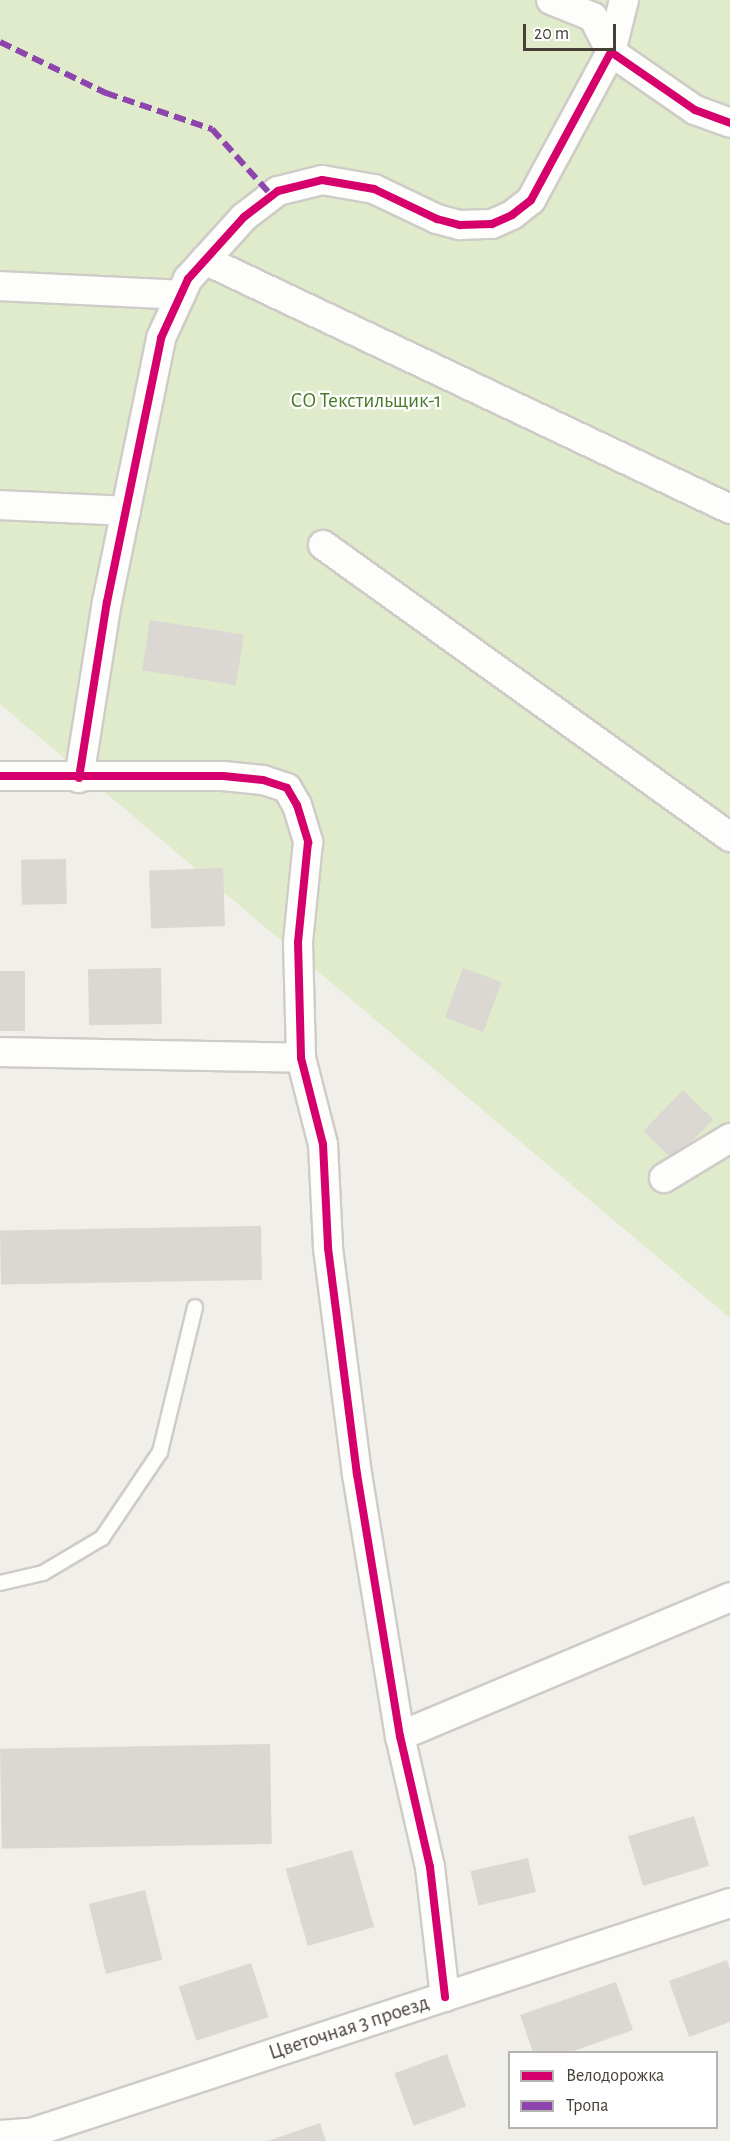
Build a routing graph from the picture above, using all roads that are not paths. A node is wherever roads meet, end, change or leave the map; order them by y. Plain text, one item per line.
1 (551, 0) edge
2 (624, 0) edge
3 (611, 52) junction
4 (730, 123) edge
5 (205, 260) junction
6 (0, 286) edge
7 (181, 295) junction
8 (0, 505) edge
9 (730, 508) edge
10 (126, 511) junction
11 (323, 545) dead end
12 (0, 776) edge
13 (79, 778) junction
14 (730, 837) edge
15 (0, 1052) edge
16 (301, 1058) junction
17 (730, 1138) edge
18 (664, 1178) dead end
19 (195, 1307) dead end
20 (0, 1583) edge
21 (730, 1597) edge
22 (400, 1736) junction
23 (730, 1903) edge
24 (445, 1997) junction
25 (0, 2135) edge

1 - 3 street
2 - 3 street
3 - 4 street
3 - 5 street
5 - 7 street
5 - 9 street
6 - 7 street
7 - 10 street
8 - 10 street
10 - 13 street
11 - 14 street
12 - 13 street
13 - 16 street
15 - 16 street
16 - 22 street
17 - 18 street
19 - 20 lane
21 - 22 street
22 - 24 street
23 - 24 street, Цветочная 3 проезд
24 - 25 street, Цветочная 3 проезд

